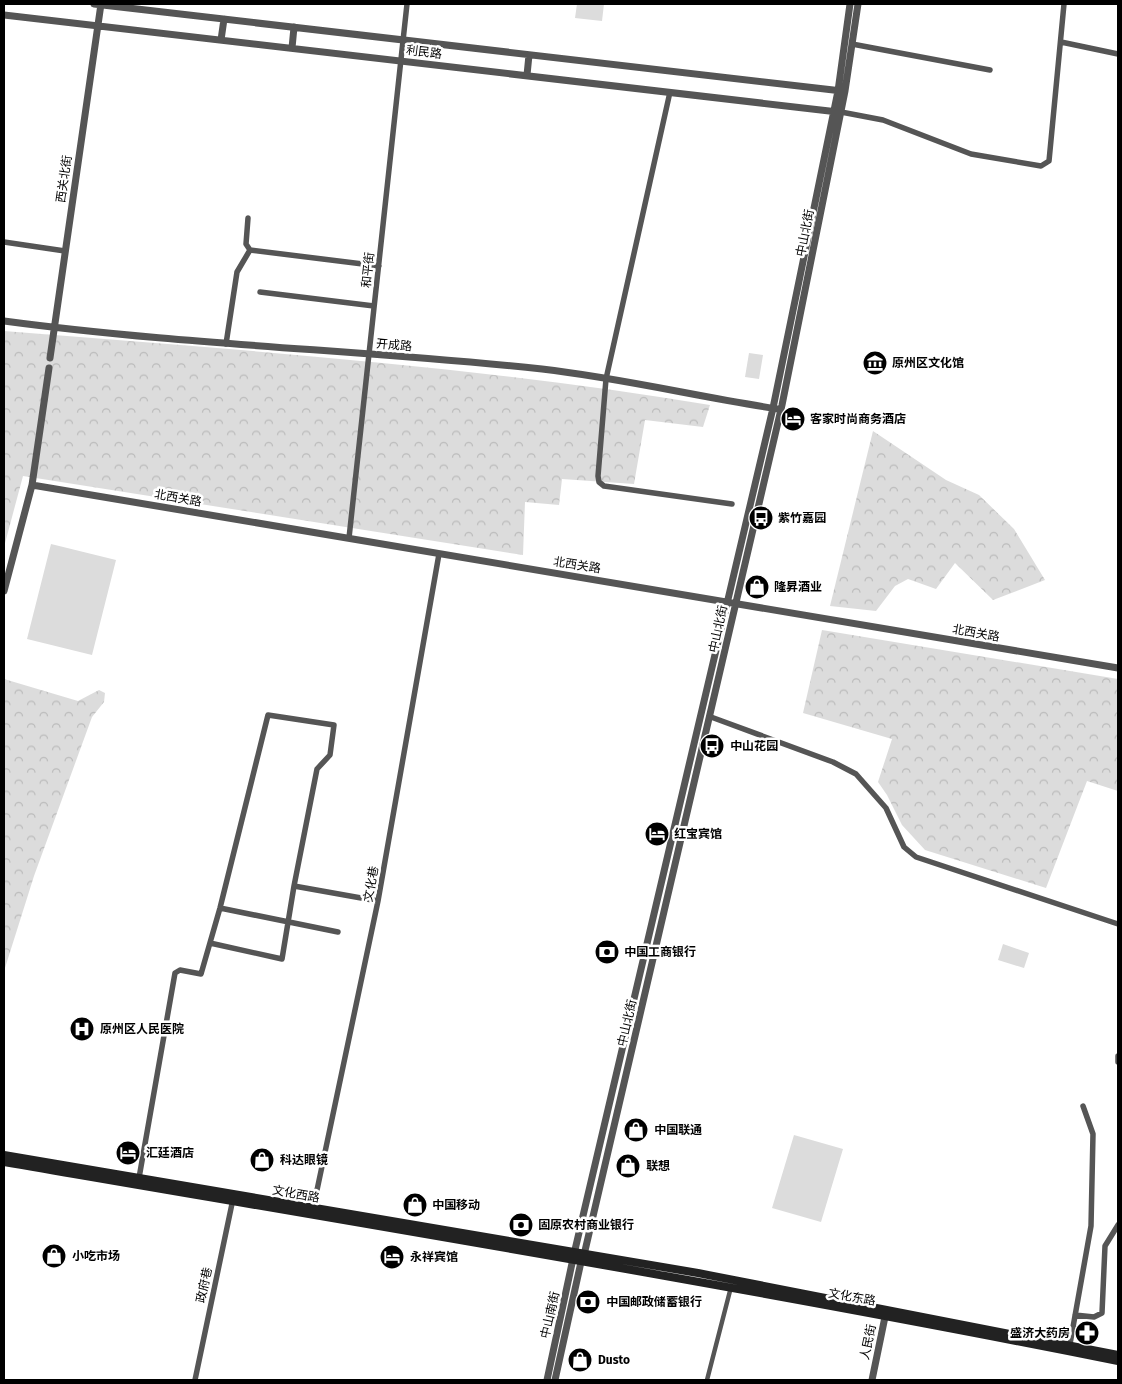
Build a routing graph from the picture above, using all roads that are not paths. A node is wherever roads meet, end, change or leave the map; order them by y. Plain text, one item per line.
1 (99, 4) edge
2 (407, 4) edge
3 (850, 4) edge
4 (858, 4) edge
5 (1064, 4) edge
6 (4, 15) edge
7 (224, 19) junction
8 (98, 26) junction
9 (294, 27) junction
10 (221, 40) junction
11 (403, 40) junction
12 (1061, 42) junction
13 (852, 44) junction
14 (292, 48) junction
15 (529, 54) junction
16 (1118, 54) edge
17 (401, 61) junction
18 (990, 70) dead end
19 (527, 75) junction
20 (841, 91) junction
21 (670, 92) junction
22 (837, 112) junction
23 (248, 218) dead end
24 (4, 242) edge
25 (250, 250) junction
26 (65, 251) junction
27 (379, 266) junction
28 (260, 292) dead end
29 (374, 306) junction
30 (4, 321) edge
31 (54, 328) junction
32 (226, 344) junction
33 (370, 354) junction
34 (50, 358) dead end
35 (49, 368) dead end
36 (606, 379) junction
37 (777, 409) junction
38 (32, 485) junction
39 (732, 504) dead end
40 (349, 538) junction
41 (439, 554) junction
42 (4, 591) edge
43 (732, 603) junction
44 (1118, 668) edge
45 (711, 717) junction
46 (294, 886) junction
47 (378, 902) junction
48 (220, 908) junction
49 (288, 922) junction
50 (1118, 924) edge
51 (338, 932) dead end
52 (210, 943) junction
53 (1118, 1056) edge
54 (1118, 1062) edge
55 (1083, 1106) dead end
56 (4, 1155) edge
57 (4, 1162) edge
58 (139, 1178) junction
59 (233, 1198) junction
60 (312, 1212) junction
61 (1118, 1225) edge
62 (578, 1258) junction
63 (731, 1287) junction
64 (886, 1312) junction
65 (1075, 1315) junction
66 (1070, 1344) junction
67 (1118, 1355) edge
68 (1118, 1361) edge
69 (194, 1380) edge
70 (547, 1380) edge
71 (555, 1380) edge
72 (707, 1380) edge
73 (872, 1380) edge

1 - 7 street, 利民路
1 - 8 street, 西关北街
2 - 11 street, 和平街
3 - 20 street, 中山北街
4 - 13 street, 中山北街
5 - 12 street
6 - 8 street, 利民路
7 - 9 street, 利民路
7 - 10 street
8 - 10 street, 利民路
8 - 26 street, 西关北街
9 - 11 street, 利民路
9 - 14 street
10 - 14 street, 利民路
11 - 15 street, 利民路
11 - 17 street, 和平街
12 - 16 street
12 - 22 street
13 - 18 street
13 - 20 street, 中山北街
14 - 17 street, 利民路
15 - 19 street
15 - 20 street, 利民路
17 - 19 street, 利民路
17 - 27 street, 和平街
19 - 21 street, 利民路
20 - 22 street, 中山北街
21 - 22 street, 利民路
21 - 36 street
22 - 37 street, 中山北街
23 - 25 street
24 - 26 street
25 - 27 street
25 - 32 street
26 - 31 street, 西关北街
27 - 29 street, 和平街
28 - 29 street
29 - 33 street, 和平街
30 - 31 street, 开成路
31 - 32 street, 开成路
31 - 34 street, 西关北街
32 - 33 street, 开成路
33 - 36 street, 开成路
33 - 40 street, 和平街
35 - 38 street
36 - 37 street, 开成路
36 - 39 street
37 - 43 street, 中山北街
38 - 40 street, 北西关路
38 - 42 street
40 - 41 street, 北西关路
41 - 43 street, 北西关路
41 - 47 street, 文化巷
43 - 44 street, 北西关路
43 - 45 street, 中山北街
43 - 62 street, 中山北街
45 - 50 street
45 - 62 street, 中山北街
46 - 47 street
46 - 48 street
46 - 49 street
47 - 60 street, 文化巷
48 - 49 street
48 - 52 street
49 - 51 street
49 - 52 street
52 - 58 street
53 - 54 street
55 - 65 street
56 - 58 main road, 文化西路
57 - 59 main road, 文化西路
58 - 59 main road, 文化西路
59 - 60 main road, 文化西路
59 - 69 street, 政府巷
60 - 62 main road, 文化西路
61 - 65 street
62 - 63 main road, 文化东路
62 - 64 main road, 文化东路
62 - 70 street, 中山南街
62 - 71 street, 中山南街
63 - 64 main road, 文化东路
63 - 72 street
64 - 66 main road, 文化东路
64 - 68 main road, 文化东路
64 - 73 street, 人民街
65 - 66 street
66 - 67 main road, 文化东路

